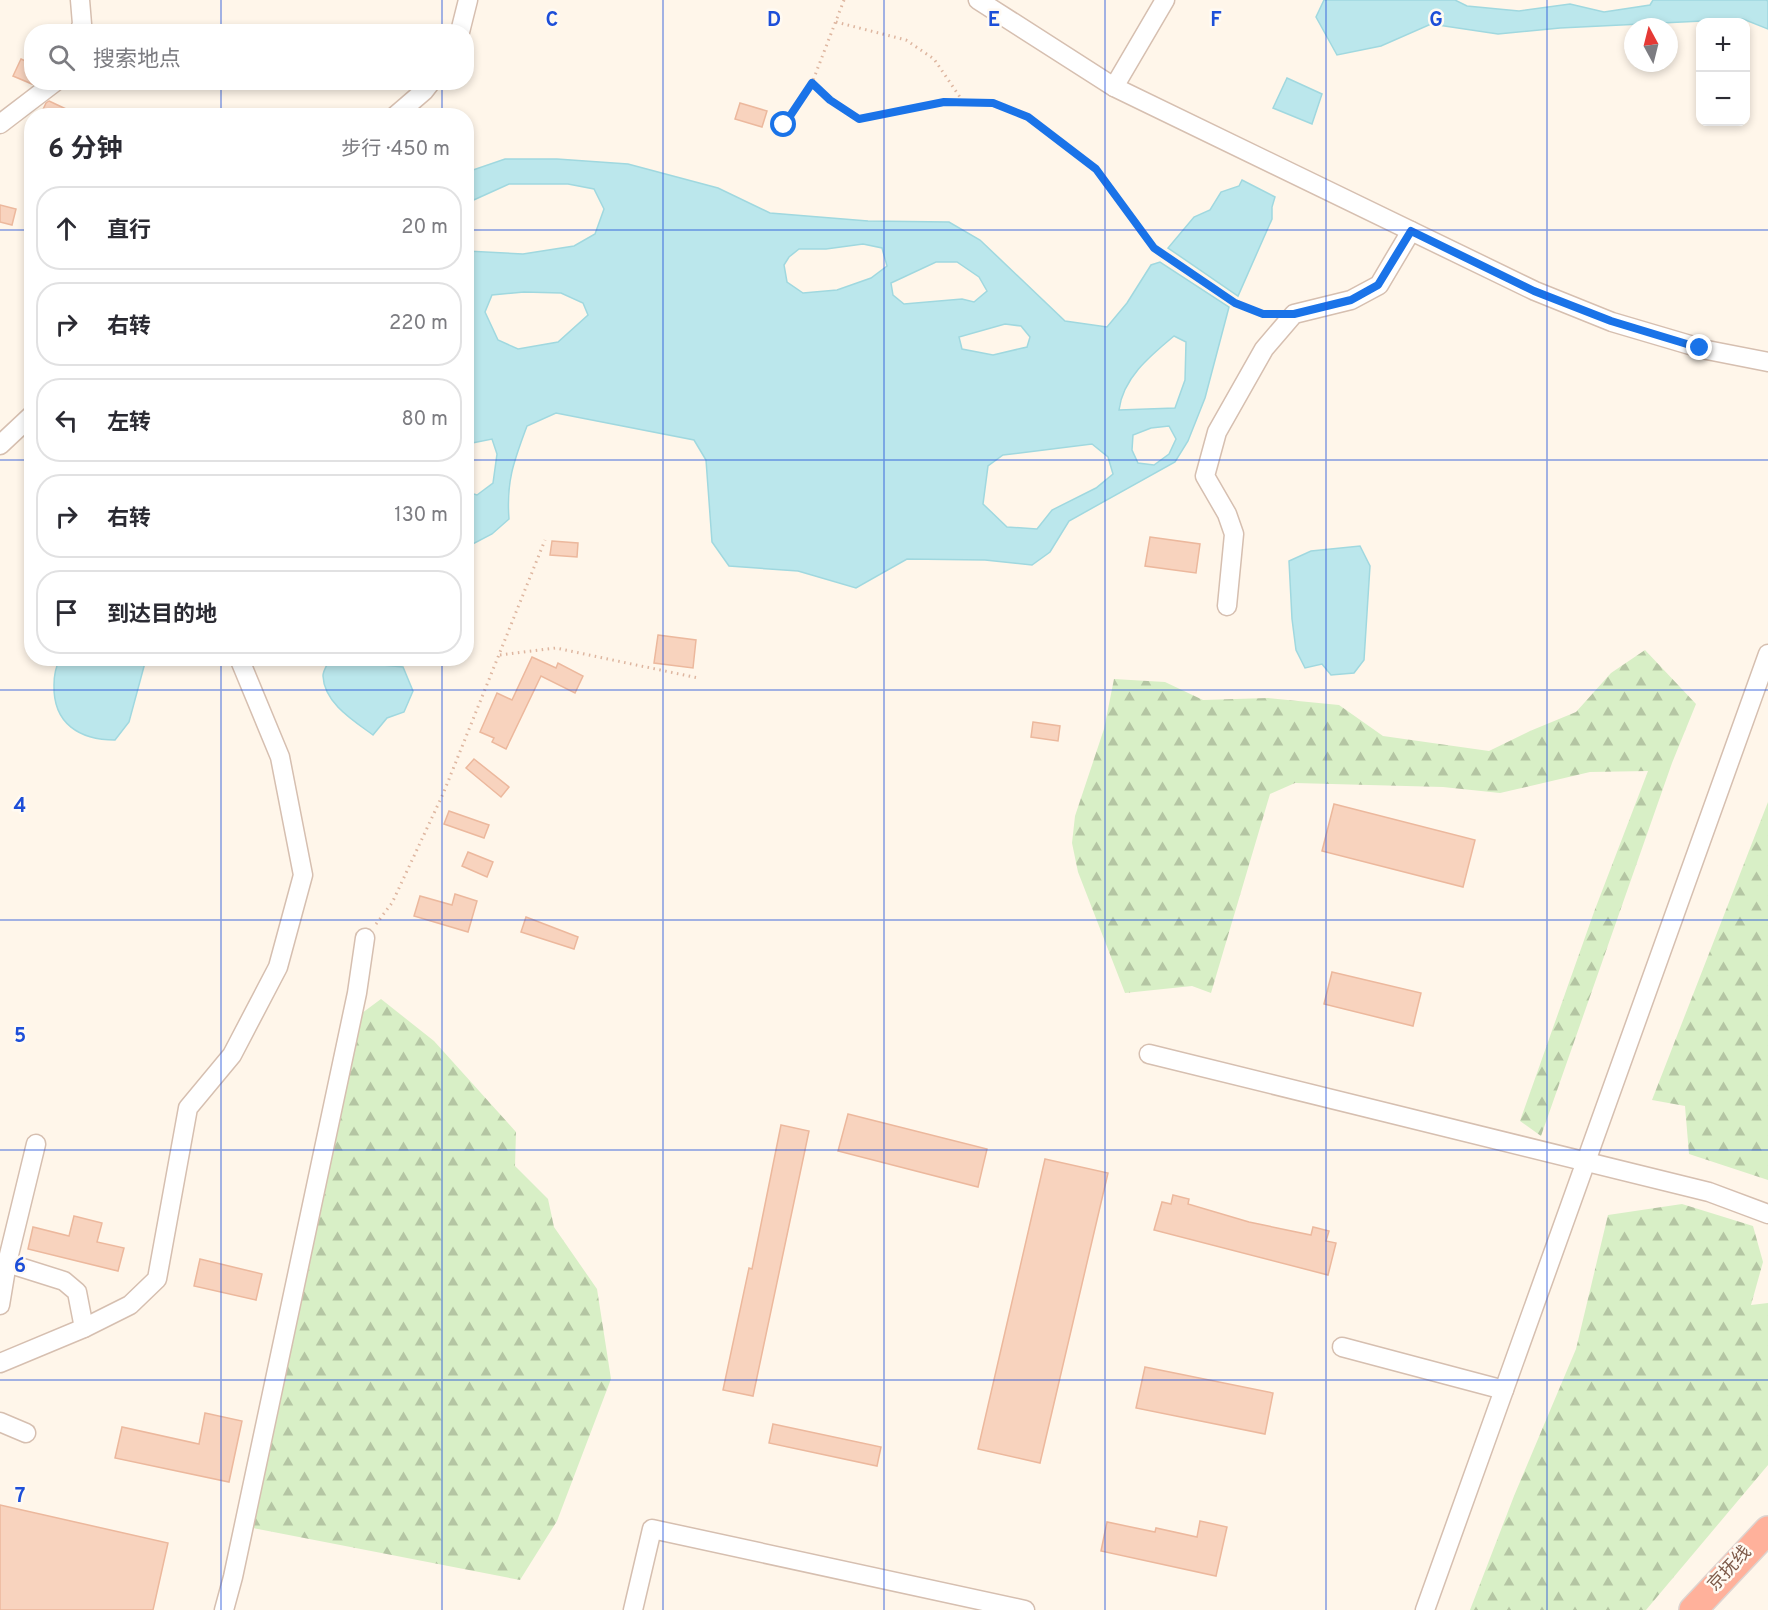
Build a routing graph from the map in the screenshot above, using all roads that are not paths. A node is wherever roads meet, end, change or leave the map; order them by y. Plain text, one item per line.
1 (80, 0) edge
2 (468, 0) edge
3 (978, 0) edge
4 (1165, 0) edge
5 (82, 24) edge
6 (462, 24) edge
7 (1114, 87) junction
8 (44, 90) edge
9 (425, 90) edge
10 (404, 108) edge
11 (0, 124) edge
12 (1411, 231) junction
13 (1768, 362) edge
14 (24, 423) edge
15 (0, 446) edge
16 (1227, 606) dead end
17 (1768, 654) edge
18 (242, 666) edge
19 (365, 938) road end
20 (1149, 1054) dead end
21 (36, 1144) dead end
22 (1586, 1162) junction
23 (1768, 1214) edge
24 (3, 1263) edge
25 (0, 1305) edge
26 (84, 1328) junction
27 (1342, 1347) dead end
28 (0, 1363) edge
29 (1504, 1390) junction
30 (0, 1422) edge
31 (26, 1433) dead end
32 (1768, 1530) edge
33 (224, 1610) edge
34 (633, 1610) edge
35 (1025, 1610) edge
36 (1425, 1610) edge
37 (1693, 1610) edge

1 - 5 street
2 - 6 street
3 - 7 street
4 - 7 street
7 - 12 street
8 - 11 street
9 - 10 street
12 - 13 street
12 - 16 street
14 - 15 street
17 - 22 street
18 - 26 street
19 - 33 street
20 - 22 street
21 - 24 street
22 - 23 street
22 - 29 street
24 - 25 street
24 - 26 street
26 - 28 street
27 - 29 street
29 - 36 street
30 - 31 street
32 - 37 highway, 京抚线
34 - 35 street

